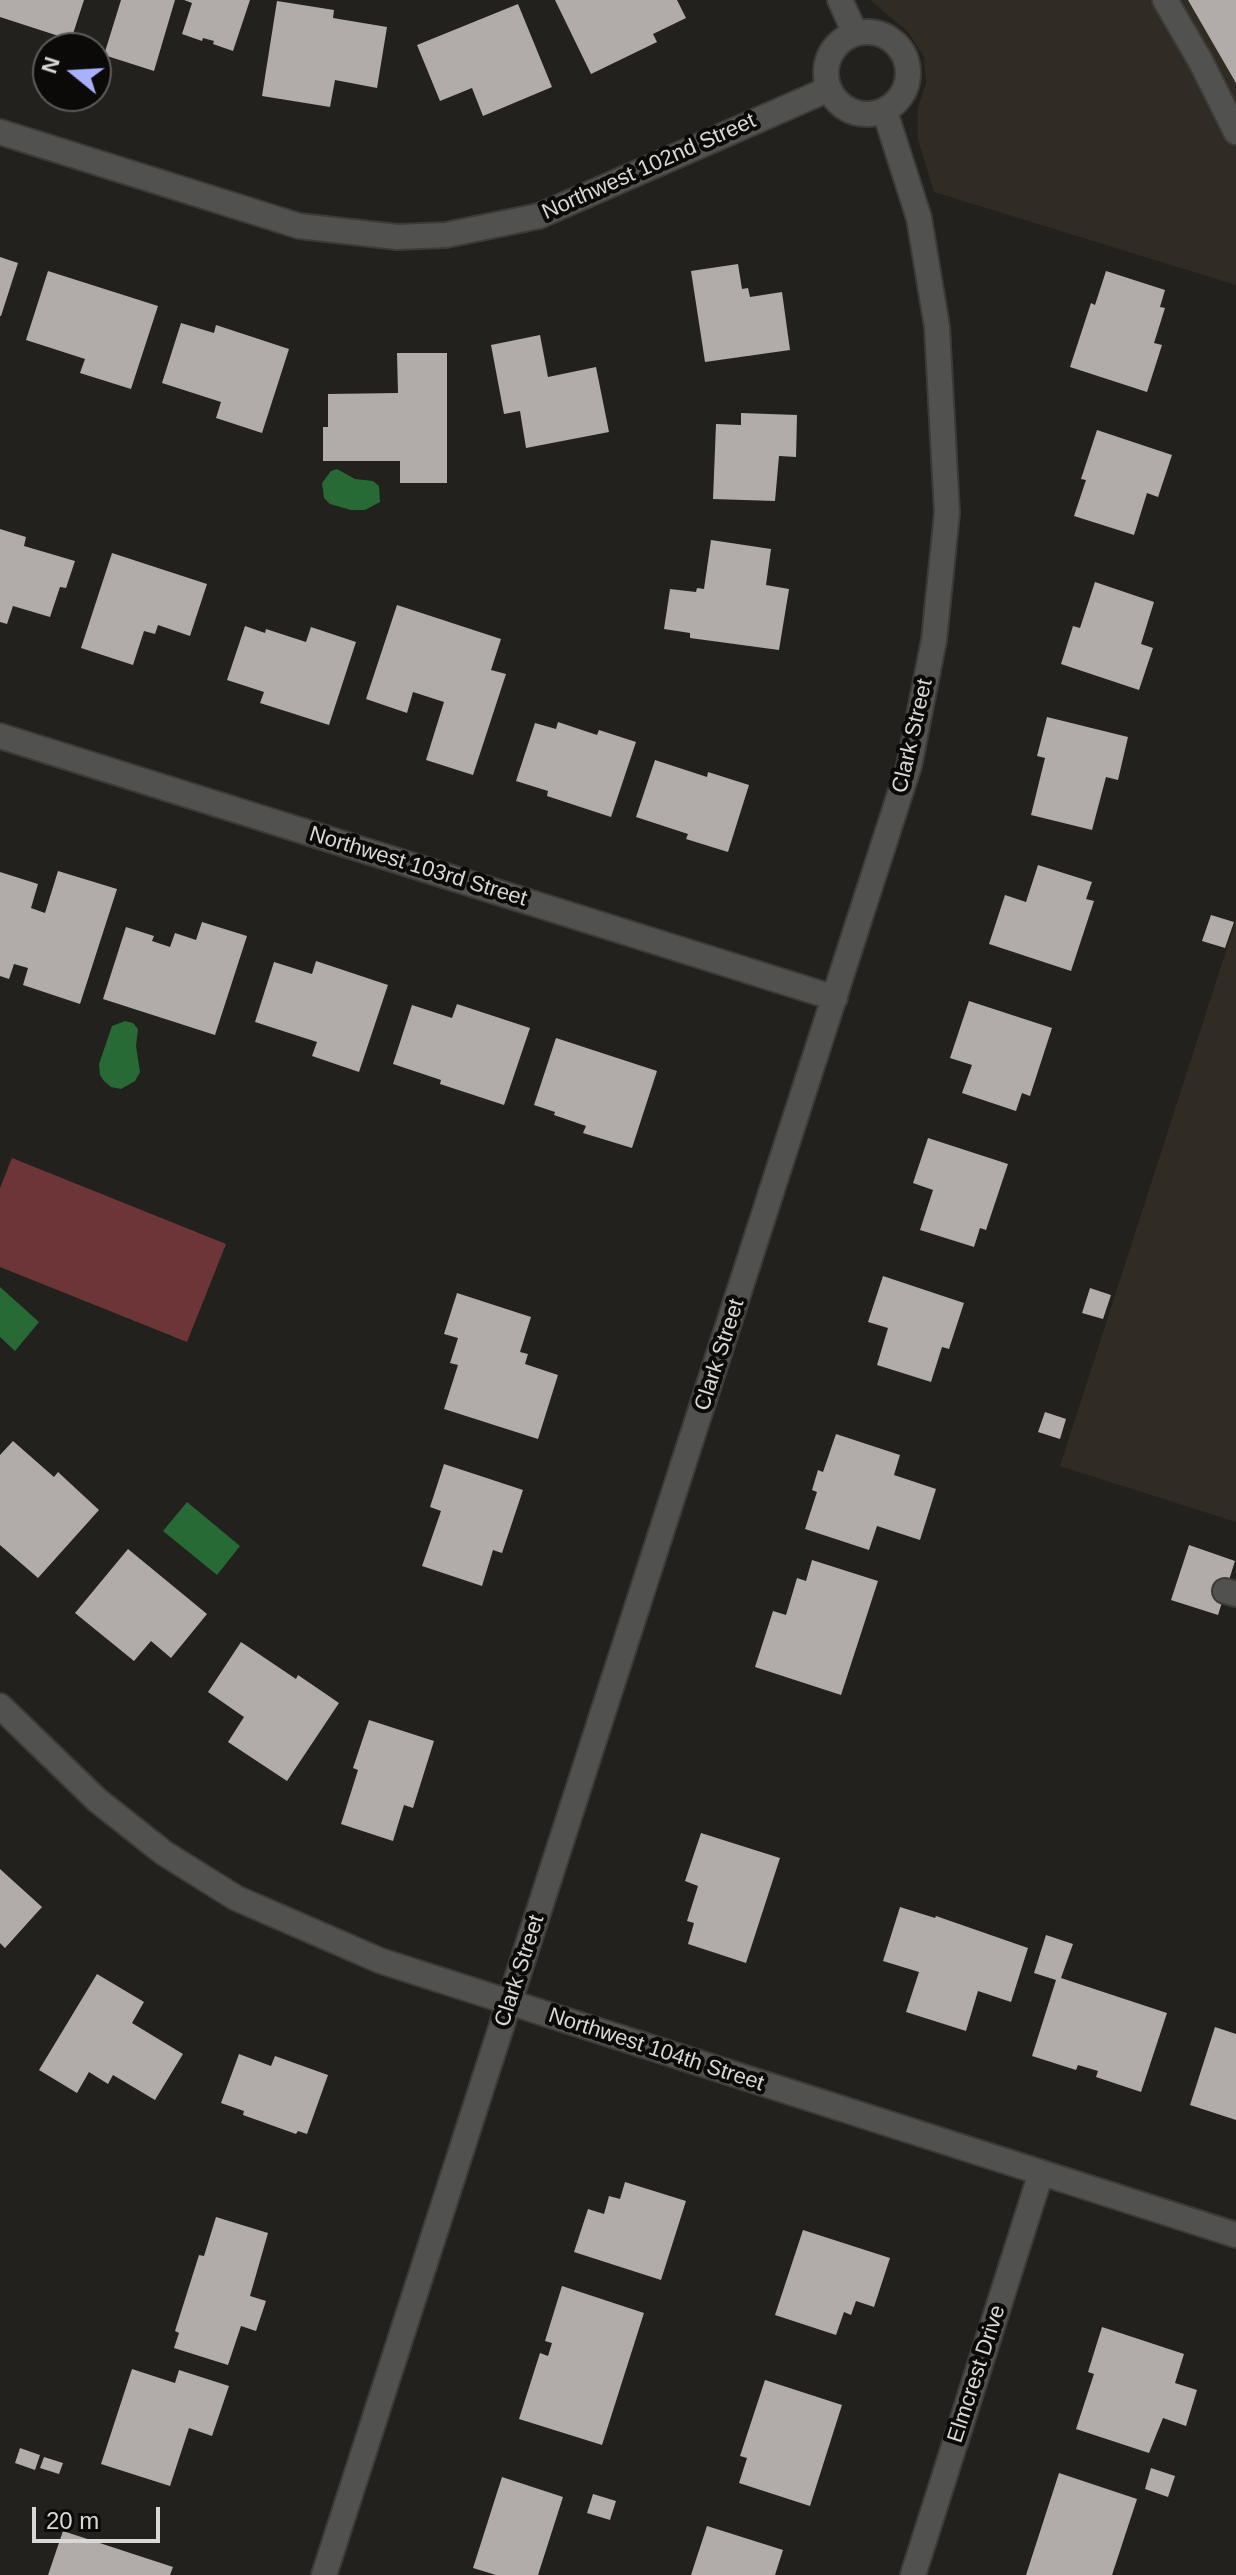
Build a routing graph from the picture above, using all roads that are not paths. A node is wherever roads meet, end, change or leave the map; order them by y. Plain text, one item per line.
1 (840, 0) edge
2 (1165, 0) edge
3 (855, 33) junction
4 (829, 89) junction
5 (885, 112) junction
6 (0, 132) edge
7 (1236, 132) edge
8 (0, 736) edge
9 (835, 998) junction
10 (0, 1706) edge
11 (510, 2003) junction
12 (1041, 2173) junction
13 (1236, 2235) edge
14 (324, 2575) edge
15 (913, 2575) edge

1 - 3 street
2 - 7 street
3 - 4 street
3 - 5 street
4 - 5 street
4 - 6 street, Northwest 102nd Street
5 - 9 street, Clark Street
8 - 9 street, Northwest 103rd Street
9 - 11 street, Clark Street
10 - 11 street, Northwest 104th Street
11 - 12 street, Northwest 104th Street
11 - 14 street, Clark Street
12 - 13 street, Northwest 104th Street
12 - 15 street, Elmcrest Drive

